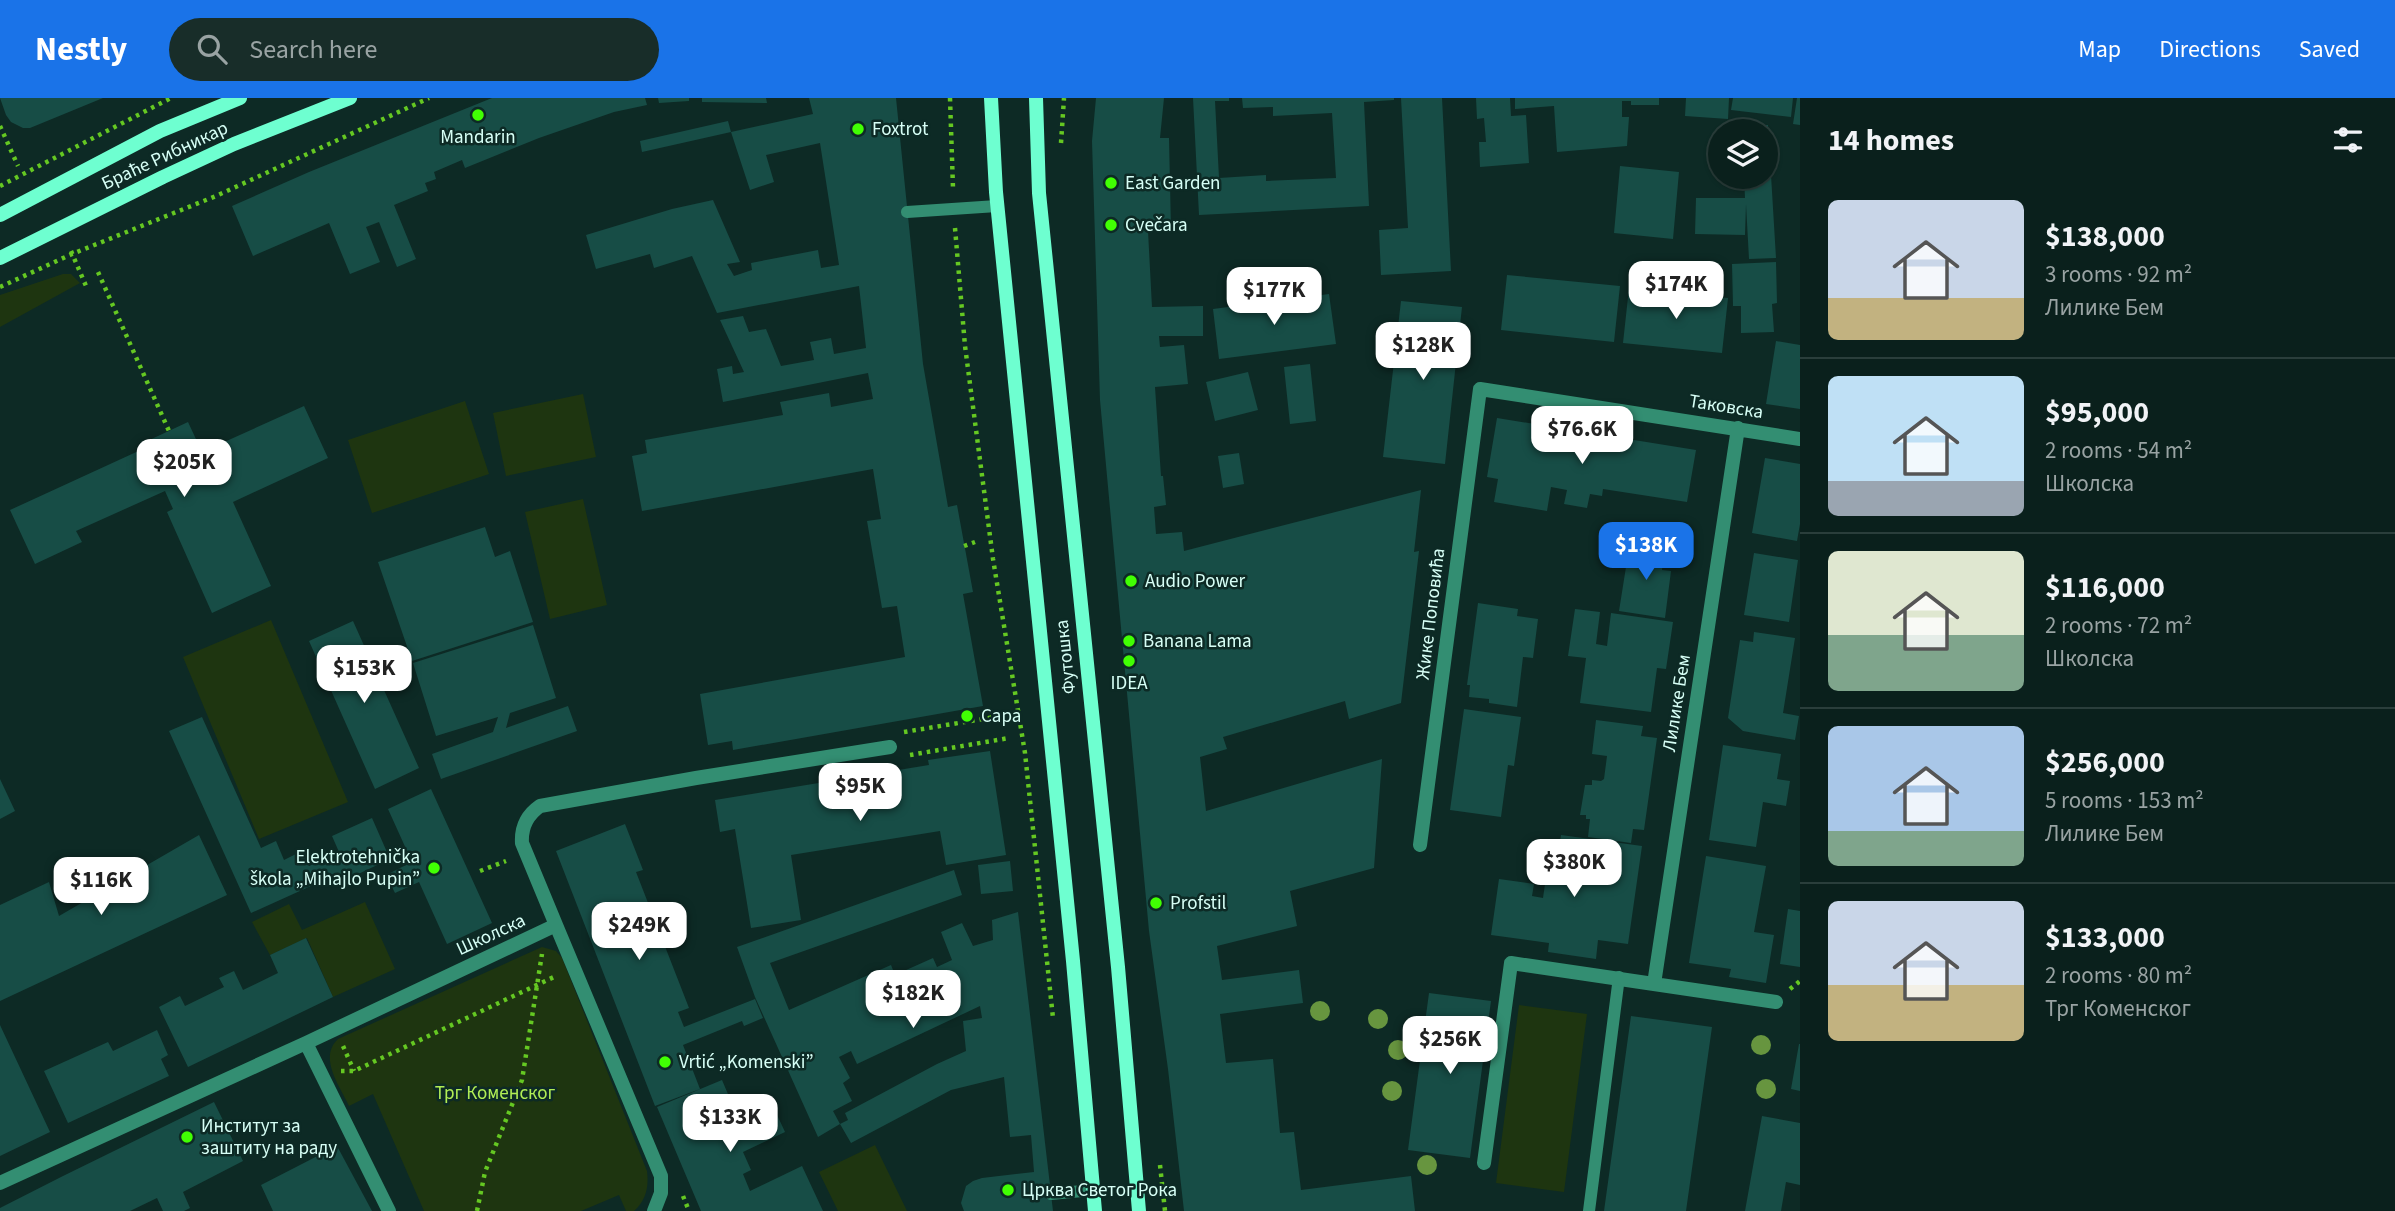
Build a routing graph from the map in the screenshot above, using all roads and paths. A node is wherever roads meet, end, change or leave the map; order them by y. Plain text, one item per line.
1 (171, 98) edge
2 (240, 98) edge
3 (349, 98) edge
4 (429, 98) edge
5 (950, 98) edge
6 (991, 98) edge
7 (1036, 98) edge
8 (0, 126) edge
9 (18, 166) dead end
10 (0, 186) edge
11 (997, 206) junction
12 (954, 209) junction
13 (907, 212) dead end
14 (0, 215) edge
15 (60, 228) junction
16 (72, 254) junction
17 (0, 258) edge
18 (98, 272) dead end
19 (86, 286) dead end
20 (0, 287) edge
21 (1480, 388) joint
22 (1738, 428) junction
23 (169, 431) dead end
24 (1800, 439) edge
25 (975, 542) dead end
26 (964, 545) dead end
27 (1007, 715) dead end
28 (901, 732) dead end
29 (1009, 738) dead end
30 (890, 747) dead end
31 (905, 756) dead end
32 (1420, 845) dead end
33 (510, 859) dead end
34 (481, 872) dead end
35 (556, 925) junction
36 (574, 967) junction
37 (1619, 977) junction
38 (1654, 984) junction
39 (536, 985) junction
40 (1776, 1002) dead end
41 (1055, 1029) dead end
42 (306, 1043) junction
43 (319, 1070) junction
44 (1484, 1163) dead end
45 (0, 1183) edge
46 (679, 1186) dead end
47 (1093, 1190) junction
48 (1051, 1194) dead end
49 (389, 1211) edge
50 (477, 1211) edge
51 (654, 1211) edge
52 (689, 1211) edge
53 (1095, 1211) edge
54 (1139, 1211) edge
55 (1589, 1211) edge

1 - 10 path
2 - 14 main road, Браће Рибникар
3 - 15 main road, Браће Рибникар
4 - 16 path
5 - 12 path
6 - 11 main road, Футошка
7 - 54 main road, Футошка
8 - 9 path
11 - 12 lane
11 - 47 main road, Футошка
12 - 13 lane
12 - 41 path
15 - 16 path
15 - 17 main road, Браће Рибникар
16 - 19 path
16 - 20 path
18 - 23 path
21 - 22 street, Таковска
21 - 32 street, Жике Поповића
22 - 24 street, Таковска
22 - 38 street, Лилике Бем
25 - 26 path
27 - 28 path
29 - 31 path
30 - 35 street, Школска
33 - 34 path
35 - 36 street
35 - 39 path
35 - 42 street, Школска
36 - 39 path
36 - 51 street
37 - 38 street
37 - 44 street
37 - 55 lane
38 - 40 street
39 - 43 path
39 - 50 path
42 - 43 street
42 - 45 street, Школска
43 - 49 street
46 - 52 path
47 - 48 lane
47 - 53 main road, Футошка

